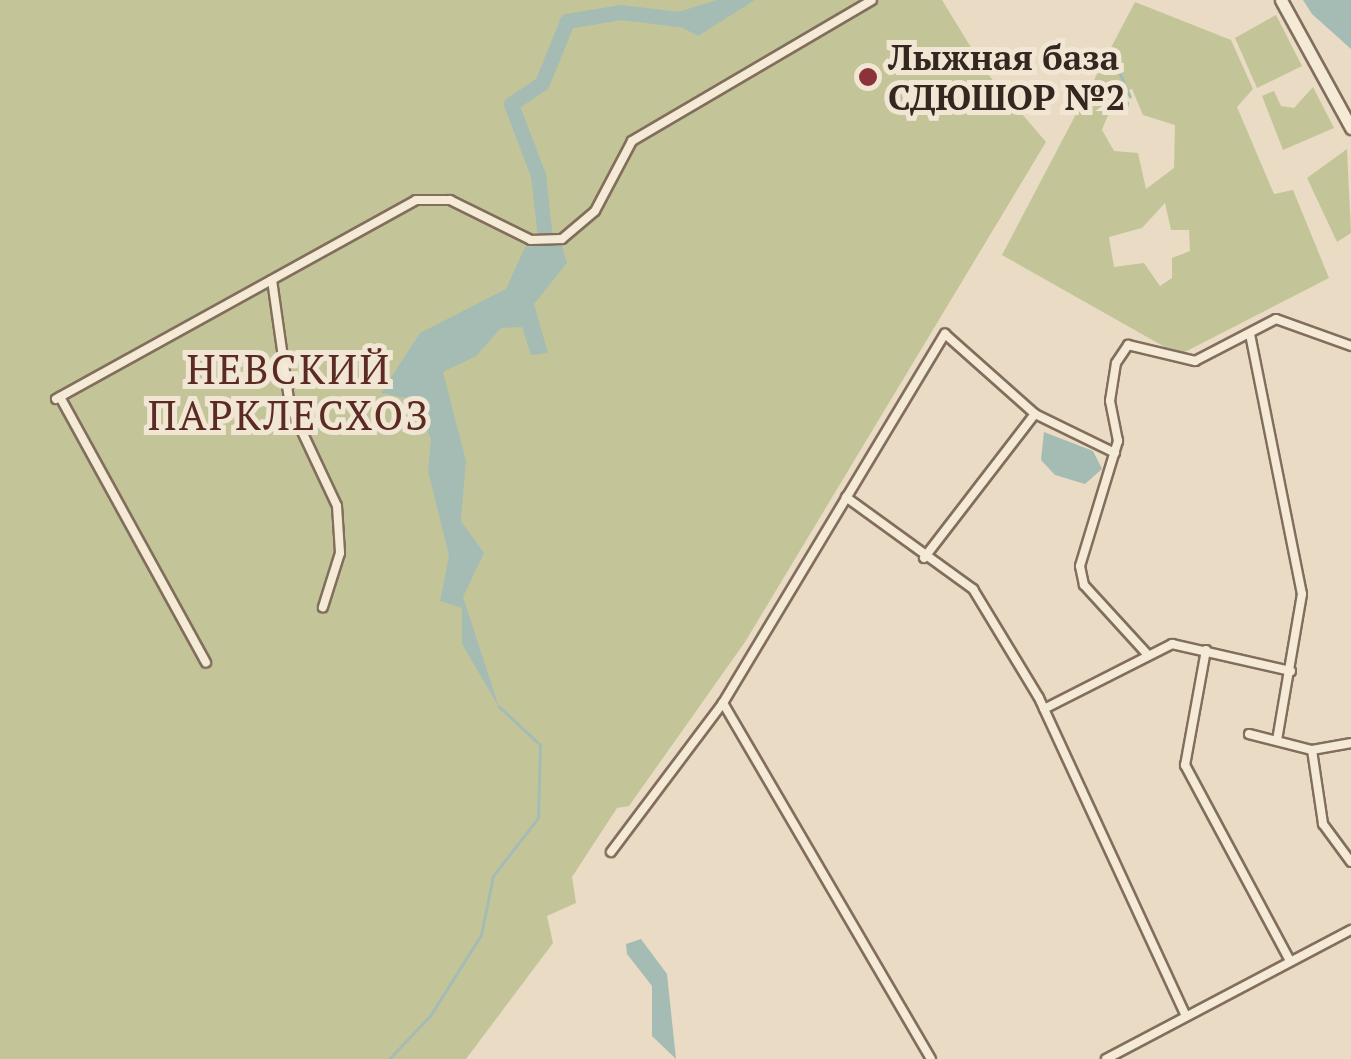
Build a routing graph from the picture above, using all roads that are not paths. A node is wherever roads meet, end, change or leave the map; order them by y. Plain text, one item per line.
1 (872, 0) edge
2 (1281, 0) edge
3 (1351, 128) edge
4 (272, 280) junction
5 (1250, 334) junction
6 (1351, 346) edge
7 (1035, 414) junction
8 (1115, 453) junction
9 (846, 497) junction
10 (924, 558) junction
11 (322, 608) dead end
12 (1206, 650) junction
13 (1148, 655) junction
14 (206, 663) dead end
15 (1291, 671) junction
16 (723, 703) junction
17 (1044, 709) junction
18 (1248, 734) dead end
19 (1277, 741) junction
20 (1351, 743) edge
21 (1312, 750) junction
22 (612, 852) dead end
23 (1351, 862) edge
24 (1351, 930) edge
25 (1290, 962) junction
26 (1186, 1016) junction
27 (931, 1059) edge
28 (1106, 1059) edge

1 - 4 street
2 - 3 main road
4 - 11 street
4 - 14 street
5 - 6 street
5 - 8 street
5 - 15 street
7 - 8 street
7 - 9 street
7 - 10 street
8 - 13 street
9 - 10 street
9 - 16 street
10 - 17 street
12 - 13 street
12 - 15 street
12 - 25 street
13 - 17 street
15 - 19 street
16 - 22 street
16 - 27 street
17 - 26 street
18 - 19 street
19 - 21 street
20 - 21 street
21 - 23 street
24 - 25 street
25 - 26 street
26 - 28 street

